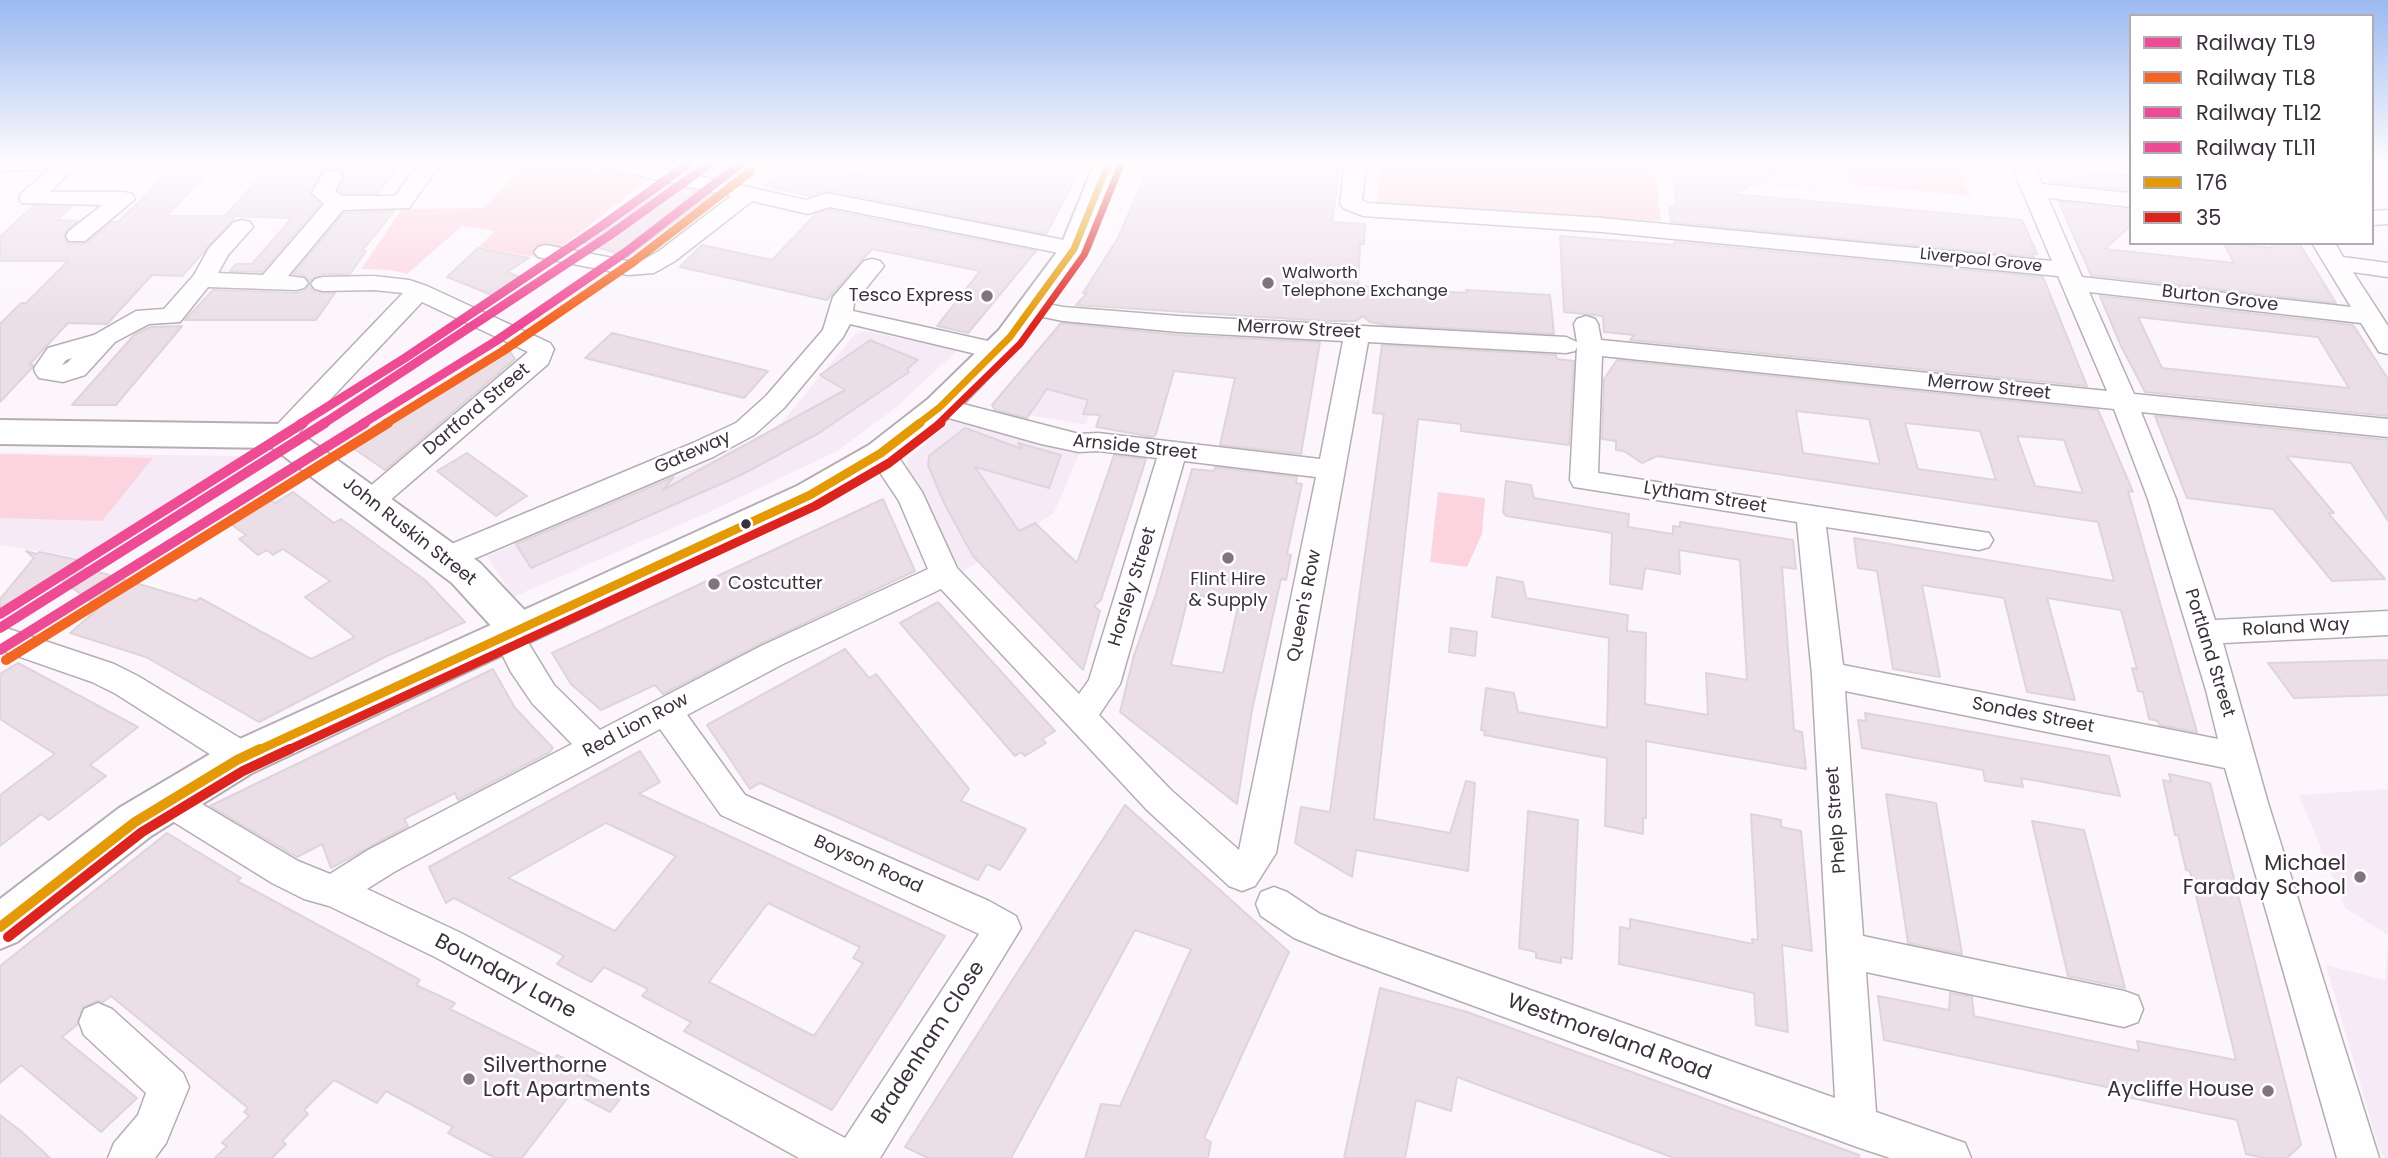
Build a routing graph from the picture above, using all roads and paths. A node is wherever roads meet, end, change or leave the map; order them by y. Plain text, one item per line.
1 (102, 216) edge
2 (326, 216) edge
3 (719, 216) edge
4 (908, 216) edge
5 (1087, 216) edge
6 (1472, 216) edge
7 (2045, 216) edge
8 (1580, 223) junction
9 (242, 227) dead end
10 (77, 236) dead end
11 (1073, 249) junction
12 (1582, 250) dead end
13 (546, 252) dead end
14 (2329, 253) edge
15 (872, 266) dead end
16 (2388, 270) edge
17 (2071, 276) junction
18 (270, 282) junction
19 (296, 283) dead end
20 (323, 284) dead end
21 (197, 286) junction
22 (419, 291) junction
23 (1032, 308) junction
24 (2367, 316) junction
25 (854, 318) dead end
26 (1357, 333) junction
27 (1581, 338) junction
28 (103, 340) dead end
29 (2388, 346) edge
30 (999, 349) junction
31 (2125, 403) junction
32 (940, 407) junction
33 (2388, 428) edge
34 (0, 432) edge
35 (281, 436) junction
36 (1173, 451) junction
37 (881, 453) junction
38 (1333, 470) junction
39 (371, 501) junction
40 (1810, 514) junction
41 (1979, 540) dead end
42 (447, 558) junction
43 (945, 574) junction
44 (2388, 624) edge
45 (513, 632) junction
46 (2203, 632) junction
47 (0, 638) edge
48 (1828, 675) junction
49 (665, 711) junction
50 (1077, 714) junction
51 (596, 747) junction
52 (2238, 757) junction
53 (237, 760) junction
54 (168, 801) junction
55 (334, 891) junction
56 (1274, 904) dead end
57 (0, 927) edge
58 (1003, 928) joint
59 (1846, 950) junction
60 (2124, 1009) dead end
61 (97, 1022) dead end
62 (1857, 1127) junction
63 (858, 1156) edge
64 (129, 1158) edge
65 (1950, 1158) edge
66 (2358, 1158) edge

1 - 10 street
2 - 18 street
3 - 13 street
4 - 11 street
5 - 11 main road
6 - 8 street, Liverpool Grove
7 - 17 street, Portland Street
8 - 12 street
8 - 17 street, Liverpool Grove
9 - 21 street
11 - 23 main road
14 - 16 street
14 - 24 street
15 - 42 street, Gateway
17 - 24 street, Burton Grove
17 - 31 street, Portland Street
18 - 19 street
18 - 21 street
20 - 22 street
21 - 28 street
22 - 35 street
22 - 39 street, Dartford Street
23 - 26 street, Merrow Street
23 - 30 main road
24 - 29 street
25 - 30 street
26 - 27 street, Merrow Street
26 - 38 street, Queen's Row
27 - 31 street, Merrow Street
27 - 40 street, Lytham Street
30 - 32 main road
31 - 33 street, Merrow Street
31 - 46 street, Portland Street
32 - 36 street, Arnside Street
32 - 37 main road
34 - 35 main road
35 - 39 main road, John Ruskin Street
36 - 38 street, Arnside Street
36 - 50 street, Horsley Street
37 - 43 street
37 - 45 main road
38 - 50 street, Queen's Row
39 - 42 main road, John Ruskin Street
40 - 41 street, Lytham Street
40 - 48 street, Phelp Street
42 - 45 main road, John Ruskin Street
43 - 49 street, Red Lion Row
43 - 50 street
44 - 46 street, Roland Way
45 - 51 street
45 - 53 main road
46 - 52 street, Portland Street
47 - 53 street
48 - 52 street, Sondes Street
48 - 59 street, Phelp Street
49 - 51 street, Red Lion Row
49 - 58 street, Boyson Road
51 - 55 street, Red Lion Row
52 - 66 street, Portland Street
53 - 54 main road
54 - 55 street, Boundary Lane
54 - 57 main road
55 - 63 street, Boundary Lane
56 - 62 street, Westmoreland Road
58 - 63 street, Bradenham Close
59 - 60 street
59 - 62 street, Phelp Street
61 - 64 street
62 - 65 street, Westmoreland Road

